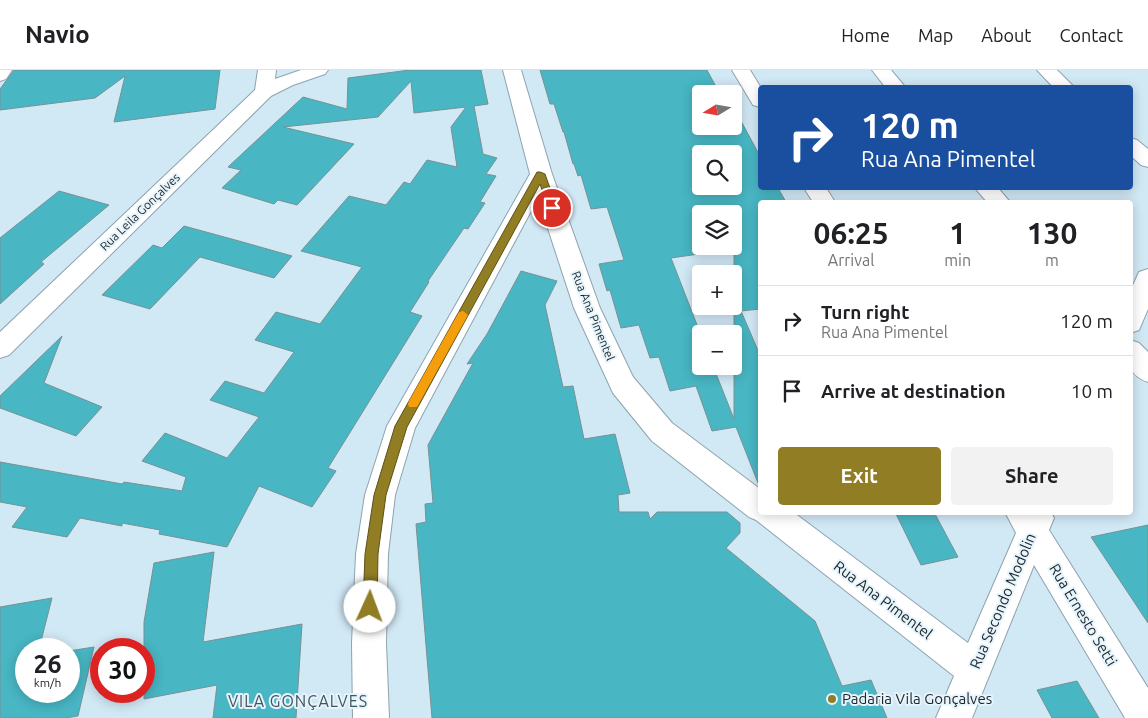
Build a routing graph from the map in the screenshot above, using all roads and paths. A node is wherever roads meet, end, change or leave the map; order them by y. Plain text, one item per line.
1 (3, 70) edge
2 (319, 70) edge
3 (512, 70) edge
4 (741, 70) edge
5 (882, 70) edge
6 (1046, 70) edge
7 (0, 75) edge
8 (265, 81) edge
9 (894, 85) edge
10 (1063, 85) edge
11 (758, 98) edge
12 (1133, 147) edge
13 (1148, 160) edge
14 (540, 174) junction
15 (988, 190) edge
16 (997, 200) edge
17 (1148, 278) edge
18 (1133, 316) edge
19 (0, 348) edge
20 (1133, 354) edge
21 (1148, 371) edge
22 (758, 505) edge
23 (772, 515) edge
24 (1031, 519) edge
25 (975, 670) junction
26 (371, 718) edge
27 (954, 718) edge
28 (1146, 718) edge

1 - 7 street
2 - 8 street, Rua Leila Gonçalves
3 - 14 street, Rua Ana Pimentel
4 - 11 street
5 - 9 street
6 - 10 street
8 - 19 street, Rua Leila Gonçalves
12 - 13 street
14 - 22 street, Rua Ana Pimentel
14 - 26 street
15 - 16 street
17 - 18 street
20 - 21 street
23 - 25 street, Rua Ana Pimentel
24 - 25 street, Rua Secondo Modolin
24 - 28 street, Rua Ernesto Setti
25 - 27 street, Rua Secondo Modolin

